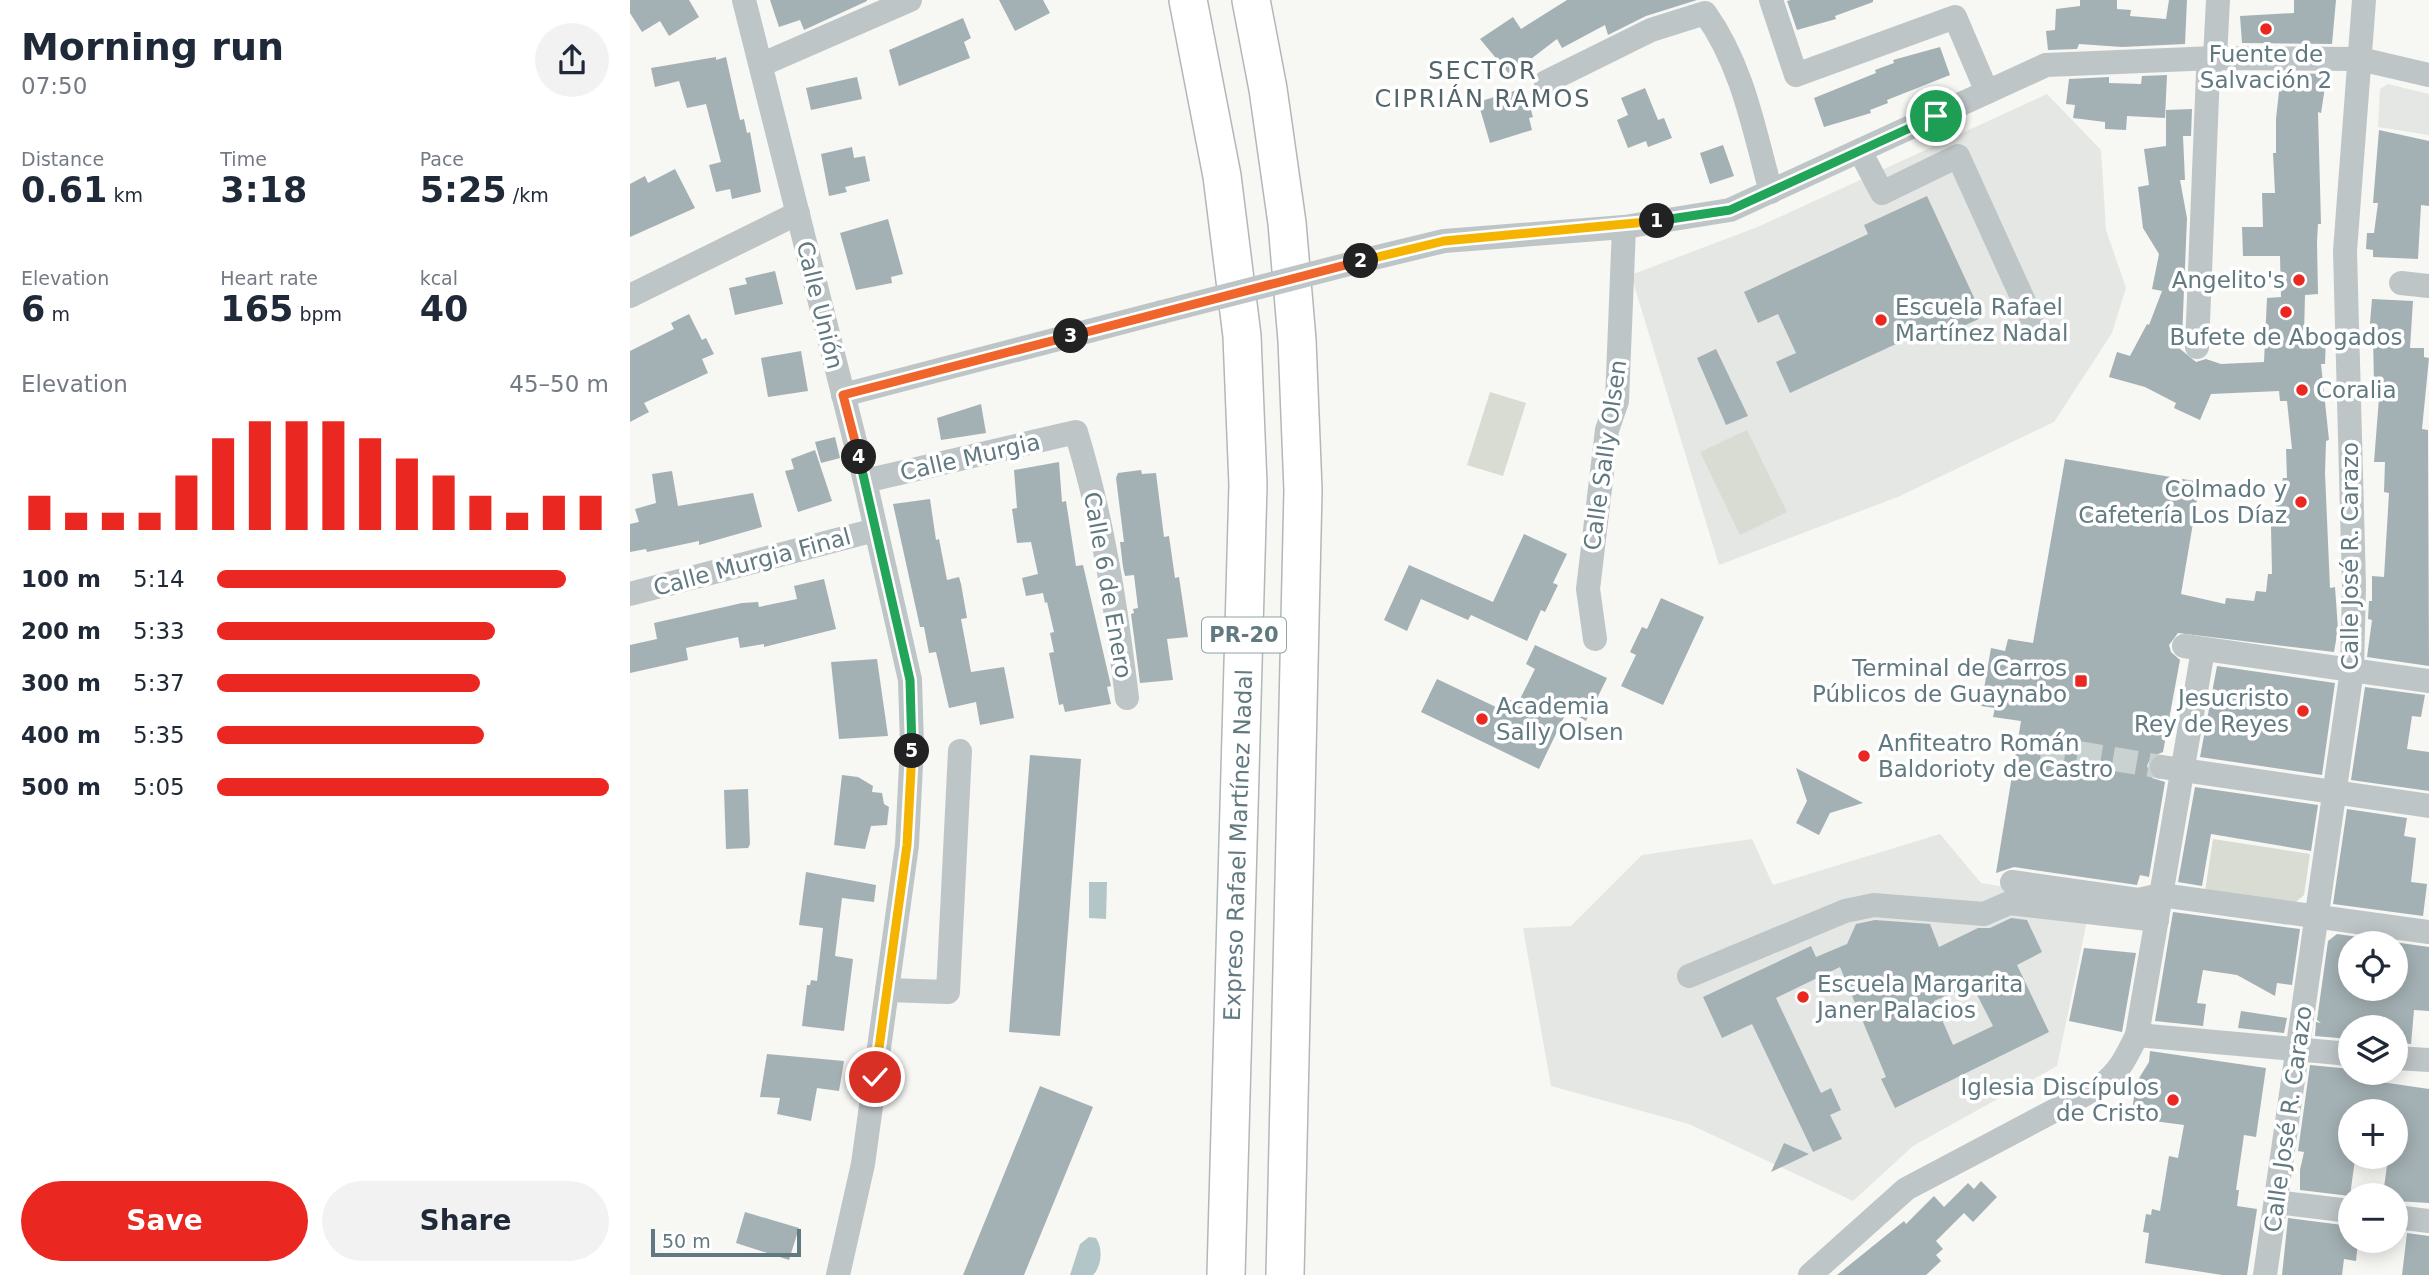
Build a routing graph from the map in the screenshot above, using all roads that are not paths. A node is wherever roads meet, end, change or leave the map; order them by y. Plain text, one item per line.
1 (744, 0) edge
2 (910, 0) edge
3 (1167, 0) edge
4 (1188, 0) edge
5 (1251, 0) edge
6 (1771, 0) edge
7 (2218, 0) edge
8 (2364, 0) edge
9 (2215, 58) junction
10 (2360, 59) junction
11 (763, 64) junction
12 (2429, 75) edge
13 (1546, 82) dead end
14 (1987, 92) junction
15 (1860, 151) junction
16 (1223, 176) junction
17 (1770, 192) junction
18 (798, 213) junction
19 (1623, 227) junction
20 (2402, 283) dead end
21 (2429, 286) edge
22 (630, 296) edge
23 (2031, 317) dead end
24 (2197, 347) dead end
25 (843, 395) junction
26 (1076, 432) joint
27 (865, 481) junction
28 (875, 530) junction
29 (630, 594) edge
30 (1595, 639) dead end
31 (2352, 670) junction
32 (2429, 681) edge
33 (1127, 698) dead end
34 (960, 751) dead end
35 (2173, 769) junction
36 (2334, 793) junction
37 (2429, 806) edge
38 (2012, 882) dead end
39 (2161, 895) junction
40 (2316, 917) junction
41 (2157, 920) junction
42 (2429, 932) edge
43 (1689, 976) dead end
44 (887, 990) junction
45 (2137, 1035) junction
46 (2297, 1050) junction
47 (2338, 1053) edge
48 (2408, 1059) edge
49 (2429, 1060) edge
50 (2276, 1202) junction
51 (2338, 1210) edge
52 (2408, 1218) edge
53 (2429, 1221) edge
54 (838, 1275) edge
55 (1226, 1275) edge
56 (1285, 1275) edge
57 (1810, 1275) edge
58 (2265, 1275) edge

1 - 11 street, Calle Unión
2 - 11 street
3 - 16 highway
4 - 16 highway, Expreso Rafael Martínez Nadal / PR-20
5 - 56 highway, PR-20
6 - 14 street
7 - 9 street
8 - 10 street, Calle José R. Carazo
9 - 10 street
9 - 14 street
9 - 24 street
10 - 12 street
10 - 31 street, Calle José R. Carazo
11 - 18 street, Calle Unión
13 - 17 street
14 - 15 street
15 - 17 street
15 - 23 street
16 - 55 highway, Expreso Rafael Martínez Nadal / PR-20
17 - 19 street
18 - 22 street
18 - 25 street, Calle Unión
19 - 25 street, bridge
19 - 30 street, Calle Sally Olsen
20 - 21 street
25 - 27 street, Calle Unión
26 - 27 street, Calle Murgia
26 - 33 street, Calle 6 de Enero
27 - 28 street, Calle Unión
28 - 29 street, Calle Murgia Final
28 - 44 street, Calle Unión
31 - 32 street
31 - 35 street
31 - 36 street, Calle José R. Carazo
34 - 44 street
35 - 36 street
35 - 39 street
36 - 37 street
36 - 40 street, Calle José R. Carazo
38 - 39 street
39 - 40 street
39 - 41 street
40 - 42 street
40 - 46 street, Calle José R. Carazo
41 - 43 street
41 - 45 street
44 - 54 street, Calle Unión
45 - 46 street
45 - 57 street
46 - 47 street
46 - 50 street, Calle José R. Carazo
48 - 49 street
50 - 51 street
50 - 58 street, Calle José R. Carazo
52 - 53 street

